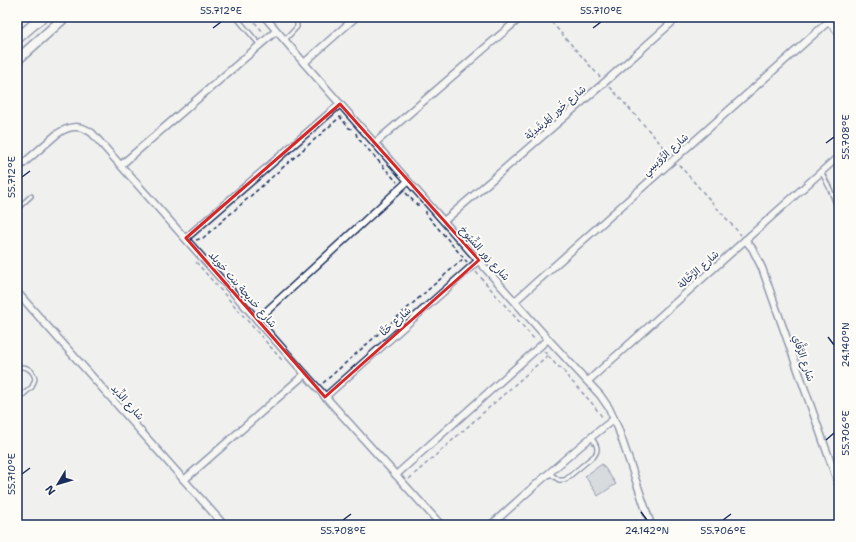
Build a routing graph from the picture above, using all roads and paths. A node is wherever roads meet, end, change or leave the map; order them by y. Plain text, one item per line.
1 (42, 17) edge
2 (65, 17) edge
3 (236, 17) edge
4 (250, 17) edge
5 (265, 17) edge
6 (293, 17) edge
7 (356, 17) edge
8 (521, 17) edge
9 (547, 17) edge
10 (678, 17) edge
11 (827, 19) edge
12 (276, 31) junction
13 (839, 33) edge
14 (268, 38) junction
15 (17, 39) edge
16 (284, 41) junction
17 (260, 45) junction
18 (17, 60) edge
19 (304, 63) junction
20 (605, 82) junction
21 (340, 104) junction
22 (374, 143) junction
23 (839, 156) edge
24 (674, 159) junction
25 (121, 165) junction
26 (17, 169) edge
27 (821, 171) junction
28 (408, 181) junction
29 (401, 188) junction
30 (31, 196) dead end
31 (423, 206) dead end
32 (17, 209) edge
33 (426, 210) dead end
34 (839, 212) edge
35 (444, 221) junction
36 (186, 238) junction
37 (746, 240) junction
38 (195, 249) junction
39 (464, 258) junction
40 (194, 260) dead end
41 (479, 260) junction
42 (471, 266) junction
43 (17, 292) edge
44 (19, 300) edge
45 (515, 301) junction
46 (257, 320) junction
47 (548, 339) junction
48 (540, 346) junction
49 (288, 355) junction
50 (548, 355) junction
51 (17, 368) edge
52 (305, 374) junction
53 (588, 381) junction
54 (317, 388) junction
55 (325, 397) junction
56 (17, 400) edge
57 (614, 419) junction
58 (608, 424) junction
59 (591, 437) junction
60 (549, 473) junction
61 (396, 475) junction
62 (184, 480) junction
63 (404, 484) junction
64 (839, 486) edge
65 (224, 525) edge
66 (441, 525) edge
67 (491, 525) edge
68 (651, 525) edge

1 - 15 main road
2 - 18 main road
3 - 17 lane
4 - 14 path
5 - 12 street, شارع زور الشِّيُوخ
6 - 16 lane
7 - 19 street
8 - 22 street
9 - 20 path
10 - 20 street, شارع خُور المَرشَدِيَّة
11 - 13 street
11 - 24 street, شارع الرُّوَيسِي
12 - 14 street
12 - 16 street, شارع زور الشِّيُوخ
14 - 17 street
16 - 19 street, شارع زور الشِّيُوخ
17 - 25 street
19 - 21 street, شارع زور الشِّيُوخ
20 - 24 path
20 - 35 street, شارع خُور المَرشَدِيَّة
21 - 22 street, شارع زور الشِّيُوخ
21 - 36 street
22 - 28 street, شارع زور الشِّيُوخ
23 - 27 street, شارع الرَّحَّالة
24 - 37 path
24 - 45 street, شارع الرُّوَيسِي
25 - 26 street, شارع خديجة بنت خويلد
25 - 36 street, شارع خديجة بنت خويلد
27 - 34 lane
27 - 37 street, شارع الرَّحَّالة
28 - 29 street
28 - 35 street, شارع زور الشِّيُوخ
29 - 31 path
29 - 38 path
29 - 46 street
30 - 32 lane
33 - 39 path
35 - 41 street, شارع زور الشِّيُوخ
36 - 38 street, شارع خديجة بنت خويلد
37 - 53 street, شارع الرَّحَّالة
37 - 64 street, شارع الرَّقَّاي
38 - 46 street, شارع خديجة بنت خويلد
39 - 42 path
39 - 54 path
40 - 49 path
41 - 42 street, شارع حَتَّا
41 - 45 street, شارع زور الشِّيُوخ
42 - 48 path
42 - 55 street, شارع حَتَّا
43 - 44 street, شارع الذِّيد
44 - 62 street, شارع الذِّيد
45 - 47 street, شارع زور الشِّيُوخ
46 - 49 street, شارع خديجة بنت خويلد
47 - 48 street
47 - 53 street, شارع زور الشِّيُوخ
48 - 50 path
48 - 61 street
49 - 52 street, شارع خديجة بنت خويلد
50 - 58 path
50 - 63 path
51 - 56 lane
52 - 54 street, شارع خديجة بنت خويلد
52 - 62 street
53 - 57 street, شارع زور الشِّيُوخ
54 - 55 street, شارع خديجة بنت خويلد
55 - 61 street, شارع خديجة بنت خويلد
57 - 58 street
57 - 68 street, شارع زور الشِّيُوخ
58 - 59 street
59 - 60 street
59 - 60 lane
60 - 67 street
61 - 63 street, شارع خديجة بنت خويلد
62 - 65 street, شارع الذِّيد
63 - 66 street, شارع خديجة بنت خويلد

